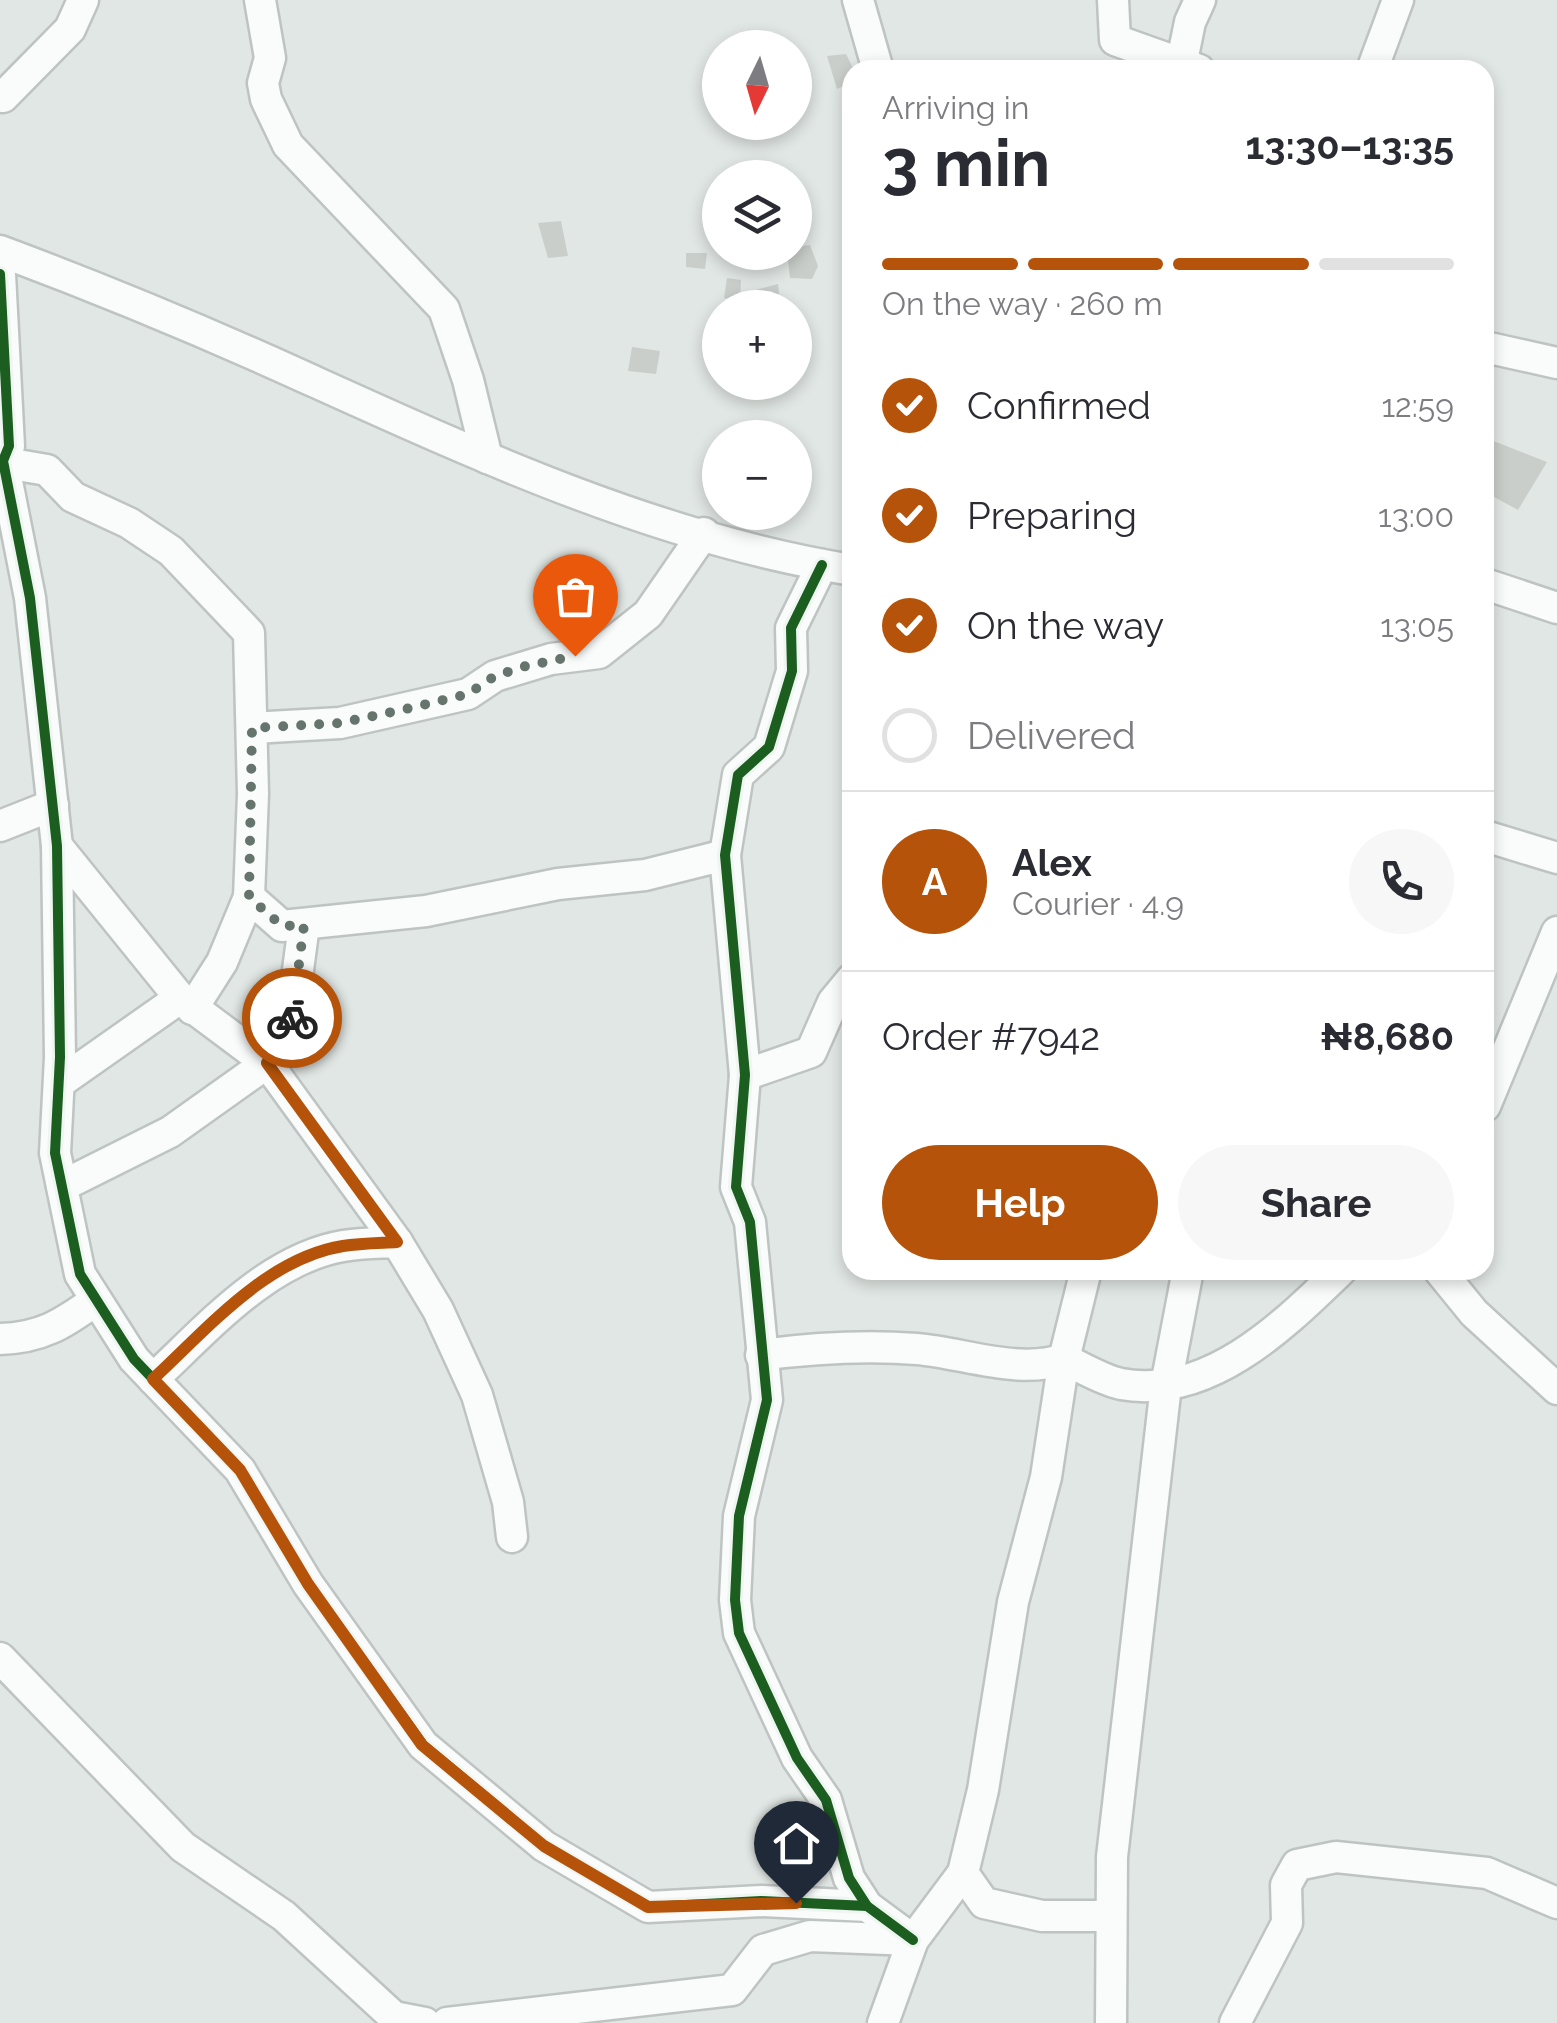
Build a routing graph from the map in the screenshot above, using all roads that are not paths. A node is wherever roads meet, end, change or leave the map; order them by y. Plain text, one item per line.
1 (83, 0) edge
2 (260, 0) edge
3 (858, 0) edge
4 (1113, 0) edge
5 (1200, 0) edge
6 (1398, 0) edge
7 (875, 60) edge
8 (1173, 60) edge
9 (1191, 60) edge
10 (1376, 60) edge
11 (2, 97) dead end
12 (0, 250) edge
13 (0, 274) edge
14 (1494, 349) edge
15 (1557, 363) edge
16 (487, 458) junction
17 (2, 461) edge
18 (704, 534) junction
19 (822, 565) junction
20 (842, 568) edge
21 (1494, 587) edge
22 (1557, 608) edge
23 (252, 728) junction
24 (53, 805) junction
25 (0, 826) edge
26 (1494, 839) edge
27 (58, 846) junction
28 (725, 854) junction
29 (1557, 858) edge
30 (249, 897) junction
31 (304, 925) junction
32 (1557, 932) edge
33 (842, 992) edge
34 (186, 1004) junction
35 (267, 1063) junction
36 (745, 1075) junction
37 (58, 1084) junction
38 (1494, 1084) edge
39 (62, 1186) junction
40 (397, 1242) junction
41 (1084, 1280) edge
42 (1186, 1280) edge
43 (1331, 1280) edge
44 (1446, 1280) edge
45 (96, 1300) junction
46 (0, 1339) edge
47 (761, 1355) junction
48 (1064, 1359) junction
49 (153, 1379) junction
50 (1166, 1385) junction
51 (1557, 1389) edge
52 (512, 1538) dead end
53 (0, 1658) edge
54 (963, 1872) junction
55 (1557, 1903) edge
56 (867, 1906) junction
57 (1112, 1916) junction
58 (913, 1940) junction
59 (425, 2023) edge
60 (447, 2023) edge
61 (883, 2023) edge
62 (1111, 2023) edge
63 (1236, 2023) edge

1 - 11 street
2 - 16 street
3 - 7 street
4 - 8 street
5 - 9 street
6 - 10 street
12 - 16 street
13 - 17 street
14 - 15 street
16 - 18 street
17 - 23 street
17 - 24 street
18 - 19 street
18 - 23 street
19 - 20 street
19 - 28 street
21 - 22 street
23 - 30 street
24 - 25 street
24 - 27 street
26 - 29 street
27 - 34 street
27 - 37 street
28 - 31 street
28 - 36 street
30 - 31 street
30 - 34 street
31 - 35 street
32 - 38 street
33 - 36 street
34 - 35 street
34 - 37 street
35 - 39 street
35 - 40 street
36 - 47 street
37 - 39 street
39 - 45 street
40 - 49 street
40 - 52 street
41 - 48 street
42 - 50 street
43 - 50 street
44 - 51 street
45 - 46 street
45 - 49 street
47 - 48 street
47 - 56 street
48 - 50 street
48 - 54 street
49 - 56 street
50 - 57 street
53 - 59 street
54 - 57 street
54 - 58 street
55 - 63 street
56 - 58 street
57 - 62 street
58 - 60 street
58 - 61 street

